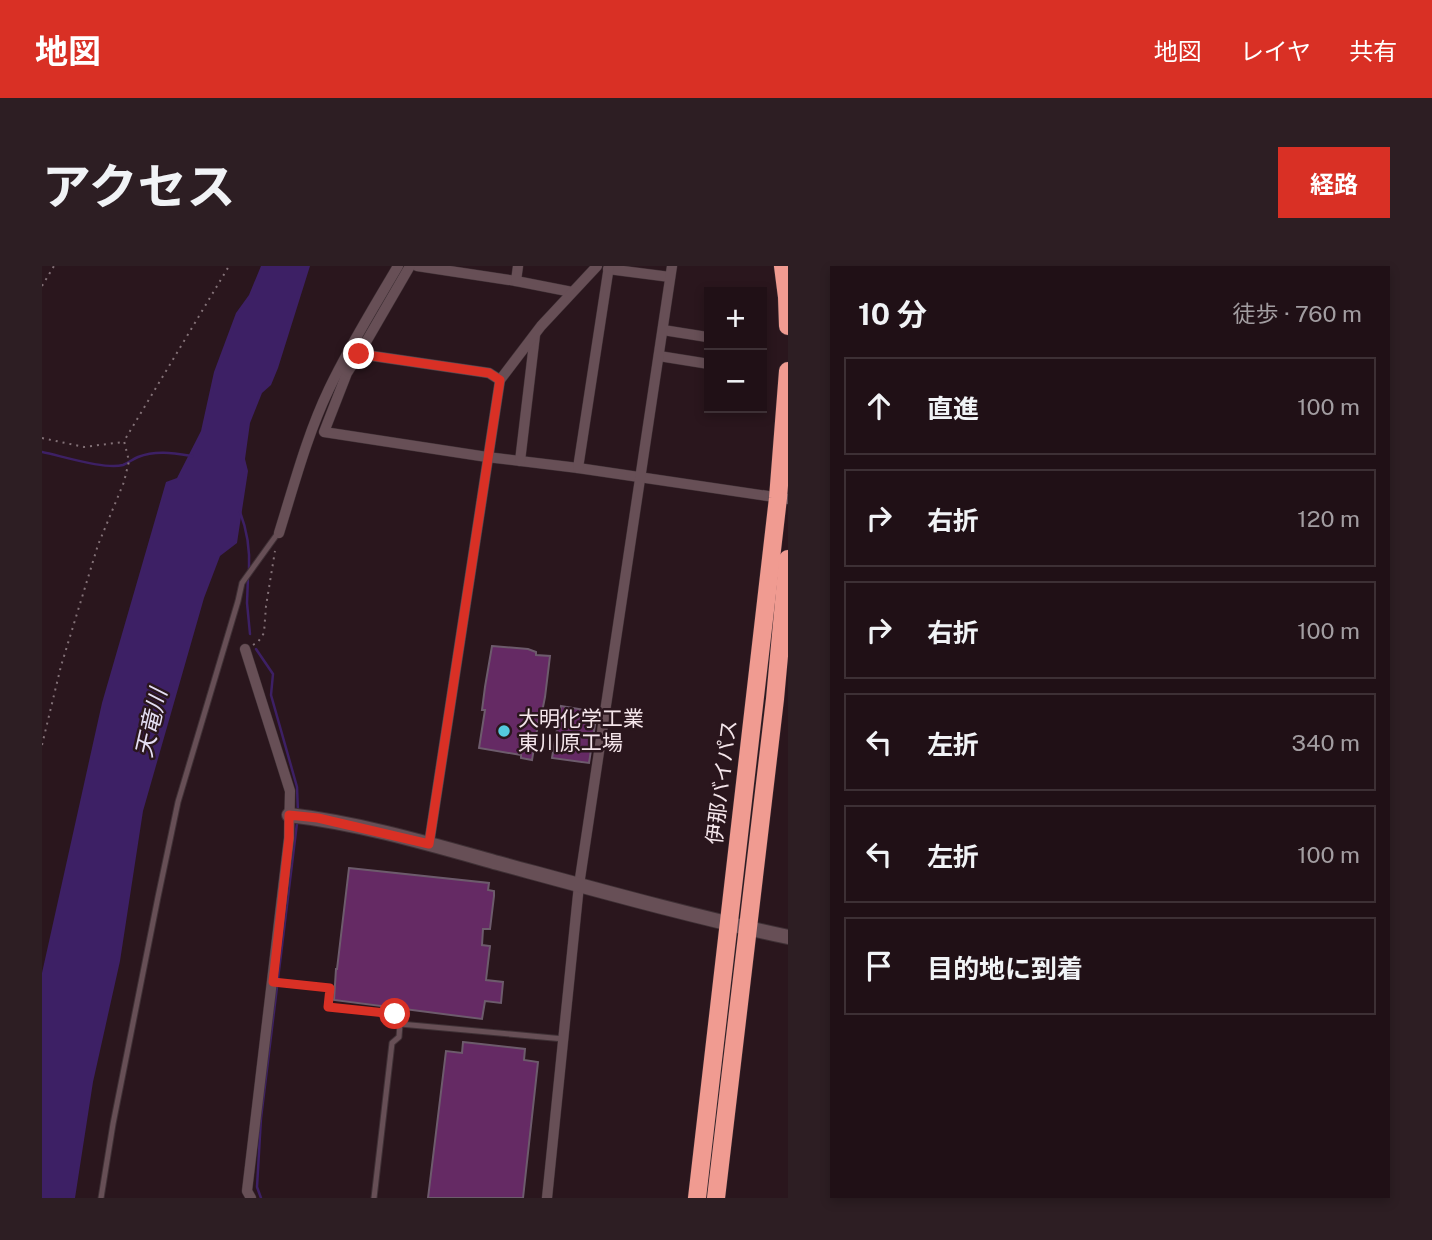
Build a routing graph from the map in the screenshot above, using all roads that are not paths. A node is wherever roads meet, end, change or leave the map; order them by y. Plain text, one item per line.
1 (398, 266) edge
2 (410, 266) edge
3 (417, 266) edge
4 (518, 266) edge
5 (597, 266) edge
6 (672, 266) edge
7 (783, 266) edge
8 (608, 267) edge
9 (670, 277) junction
10 (516, 281) junction
11 (572, 292) junction
12 (788, 326) edge
13 (663, 330) junction
14 (535, 334) junction
15 (704, 337) edge
16 (359, 354) junction
17 (659, 356) junction
18 (704, 363) edge
19 (788, 371) edge
20 (500, 380) junction
21 (487, 457) junction
22 (520, 461) junction
23 (578, 468) junction
24 (641, 477) junction
25 (783, 499) edge
26 (278, 533) joint
27 (788, 559) edge
28 (245, 649) road end
29 (295, 816) junction
30 (429, 844) junction
31 (579, 885) junction
32 (728, 924) junction
33 (748, 928) junction
34 (788, 937) edge
35 (277, 982) junction
36 (400, 1024) junction
37 (564, 1039) junction
38 (101, 1198) edge
39 (251, 1198) edge
40 (374, 1198) edge
41 (547, 1198) edge
42 (697, 1198) edge
43 (716, 1198) edge

1 - 26 street
2 - 16 street
3 - 10 street
4 - 10 street
5 - 11 street
6 - 9 street
7 - 12 highway
8 - 9 street
8 - 23 street
9 - 13 street
10 - 11 street
11 - 14 street
13 - 15 street
13 - 17 street
14 - 20 street
14 - 22 street
16 - 20 street
16 - 21 street
17 - 18 street
17 - 24 street
19 - 25 highway, 伊那バイパス
20 - 21 street
21 - 22 street
21 - 30 street
22 - 23 street
23 - 24 street
24 - 25 street
24 - 31 street
25 - 32 highway, 伊那バイパス
26 - 38 lane
27 - 33 highway, 伊那バイパス
28 - 29 street
29 - 30 street
29 - 35 street
30 - 31 street
31 - 32 street
31 - 37 street
32 - 33 street
32 - 42 highway, 伊那バイパス
33 - 34 street
33 - 43 highway, 伊那バイパス
35 - 36 lane
35 - 39 street
36 - 37 lane
36 - 40 lane
37 - 41 street

